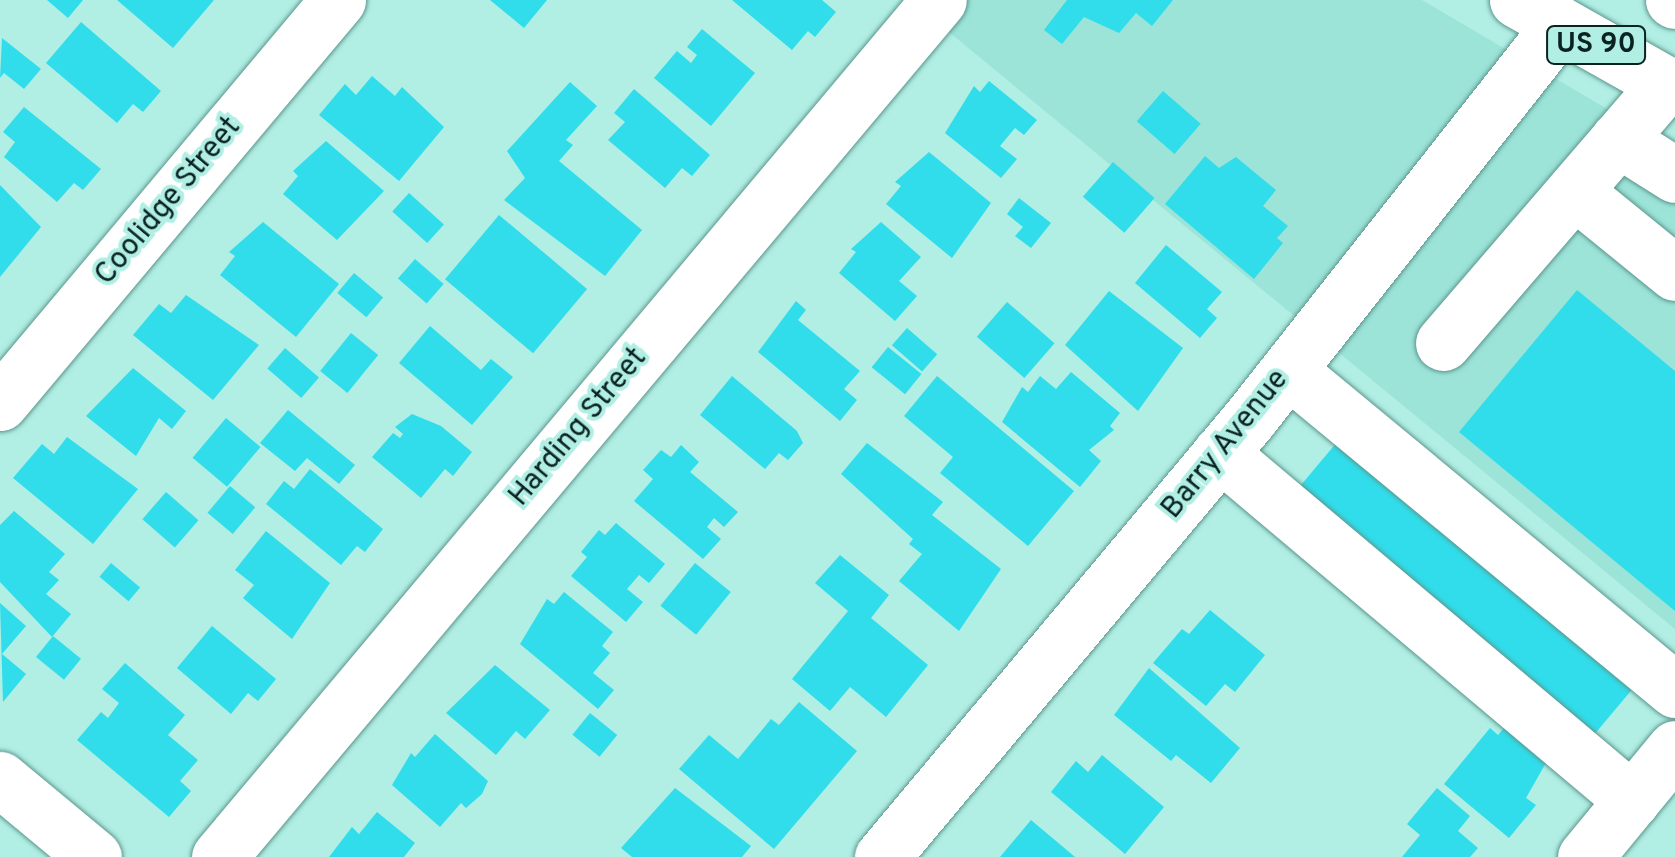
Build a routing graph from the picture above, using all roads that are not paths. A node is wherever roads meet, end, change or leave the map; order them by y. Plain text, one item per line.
1 (338, 0) edge
2 (939, 0) edge
3 (1557, 6) edge
4 (1670, 86) edge
5 (1618, 139) junction
6 (1675, 175) edge
7 (1574, 191) junction
8 (1675, 273) edge
9 (1443, 343) dead end
10 (1288, 370) junction
11 (0, 402) edge
12 (1220, 454) junction
13 (1675, 690) edge
14 (1675, 748) edge
15 (0, 779) edge
16 (1632, 800) junction
17 (94, 857) edge
18 (219, 857) edge
19 (882, 857) edge
20 (1585, 857) edge

1 - 11 street, Coolidge Street
2 - 18 street, Harding Street
3 - 4 street, US 90
3 - 10 street, Barry Avenue
4 - 5 street
5 - 6 street
5 - 7 street
7 - 8 street
7 - 9 street
10 - 12 street, Barry Avenue
10 - 13 street
12 - 16 street
12 - 19 street, Barry Avenue
14 - 16 street
15 - 17 street
16 - 20 street

